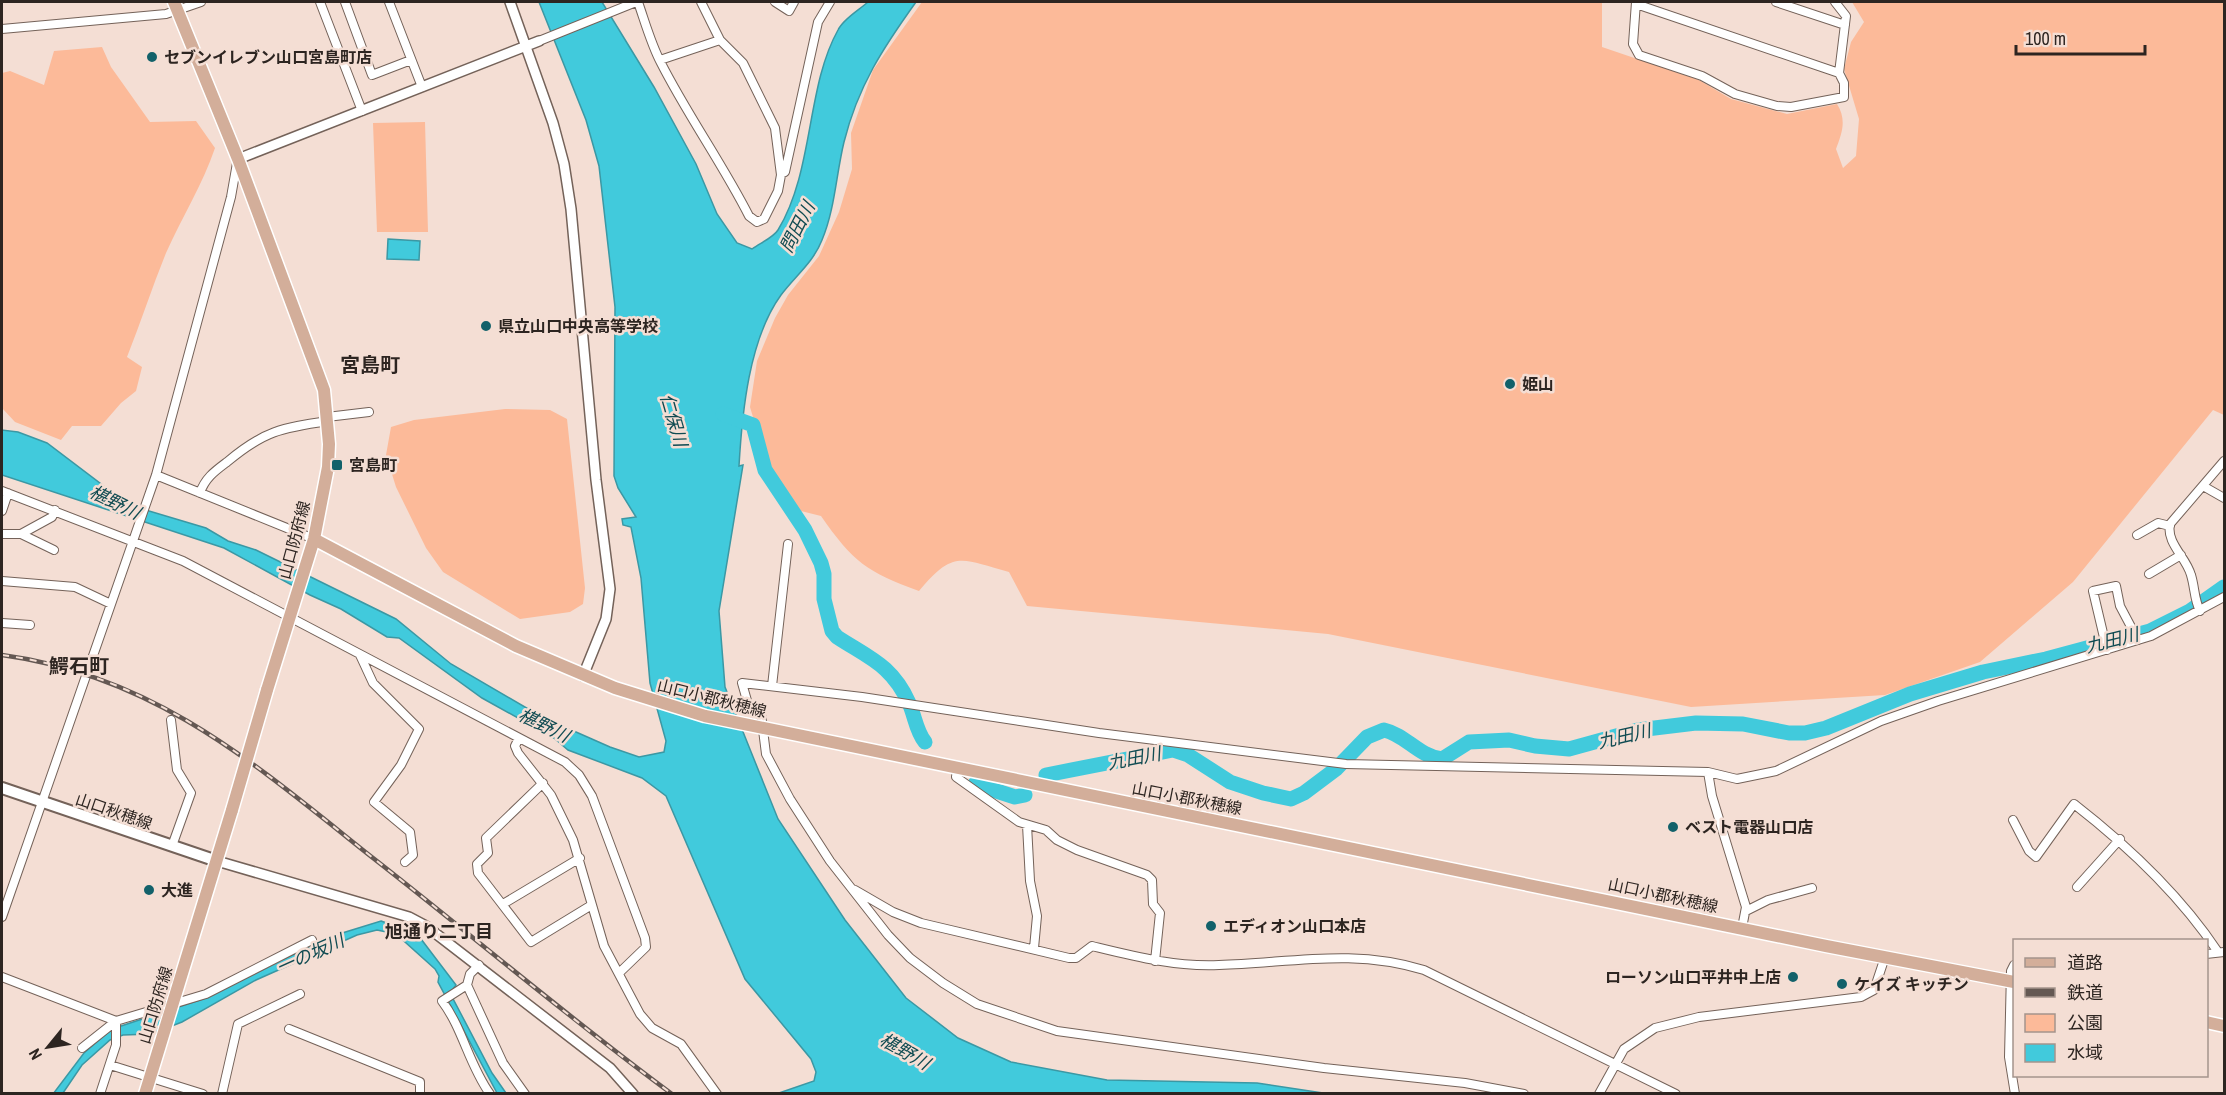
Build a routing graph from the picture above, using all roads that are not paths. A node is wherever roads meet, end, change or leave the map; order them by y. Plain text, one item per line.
1 (201, 2) edge
2 (320, 2) edge
3 (345, 2) edge
4 (389, 2) edge
5 (510, 2) edge
6 (636, 2) edge
7 (701, 2) edge
8 (775, 2) edge
9 (794, 2) edge
10 (830, 2) edge
11 (1776, 2) edge
12 (1835, 2) edge
13 (1636, 3) edge
14 (176, 6) edge
15 (1845, 25) junction
16 (2, 29) edge
17 (540, 40) joint
18 (720, 40) junction
19 (527, 45) junction
20 (411, 60) junction
21 (660, 60) junction
22 (1839, 73) junction
23 (422, 87) junction
24 (362, 111) junction
25 (238, 159) junction
26 (781, 175) junction
27 (369, 411) dead end
28 (327, 419) junction
29 (2224, 461) edge
30 (155, 477) junction
31 (2203, 486) junction
32 (5, 492) edge
33 (200, 493) junction
34 (2224, 498) edge
35 (55, 510) junction
36 (2, 511) edge
37 (2170, 526) junction
38 (2, 534) edge
39 (21, 534) junction
40 (2137, 535) dead end
41 (135, 538) junction
42 (314, 539) junction
43 (788, 544) dead end
44 (54, 550) dead end
45 (2181, 555) junction
46 (2149, 574) dead end
47 (2, 581) edge
48 (2224, 597) edge
49 (111, 604) junction
50 (2198, 607) junction
51 (291, 612) junction
52 (2, 623) edge
53 (30, 625) dead end
54 (2136, 637) junction
55 (2106, 646) junction
56 (360, 655) junction
57 (583, 676) junction
58 (772, 686) junction
59 (171, 720) dead end
60 (759, 727) junction
61 (518, 740) junction
62 (957, 768) junction
63 (1708, 772) junction
64 (543, 783) junction
65 (2, 788) edge
66 (41, 802) junction
67 (2013, 819) dead end
68 (1027, 825) junction
69 (2120, 840) junction
70 (172, 846) junction
71 (580, 858) junction
72 (217, 861) junction
73 (405, 862) dead end
74 (2077, 887) dead end
75 (851, 888) junction
76 (1812, 888) dead end
77 (503, 904) junction
78 (591, 906) junction
79 (1746, 911) junction
80 (2, 917) edge
81 (1742, 928) junction
82 (312, 940) dead end
83 (1034, 948) junction
84 (2221, 952) edge
85 (1885, 957) junction
86 (1155, 961) junction
87 (478, 965) junction
88 (619, 973) junction
89 (2, 977) edge
90 (2013, 982) edge
91 (466, 985) junction
92 (300, 994) dead end
93 (171, 1005) junction
94 (2208, 1022) edge
95 (117, 1025) junction
96 (2224, 1026) edge
97 (289, 1029) dead end
98 (82, 1048) dead end
99 (1615, 1063) junction
100 (110, 1065) junction
101 (150, 1078) junction
102 (100, 1094) edge
103 (145, 1094) edge
104 (203, 1094) edge
105 (222, 1094) edge
106 (420, 1094) edge
107 (490, 1094) edge
108 (525, 1094) edge
109 (633, 1094) edge
110 (717, 1094) edge
111 (1524, 1094) edge
112 (1599, 1094) edge
113 (1676, 1094) edge
114 (2015, 1094) edge

1 - 14 street
2 - 24 street
3 - 20 street
4 - 20 street
5 - 19 street
6 - 17 street
6 - 21 street
7 - 18 street
8 - 9 street
10 - 26 street
11 - 15 street
12 - 15 street
13 - 22 street
13 - 22 street
14 - 16 street
14 - 25 main road, 山口防府線
15 - 22 street
17 - 19 street
18 - 21 street
18 - 26 street
19 - 23 street
19 - 57 street
20 - 23 street
21 - 26 street
23 - 24 street
24 - 25 street
25 - 28 main road, 山口防府線
25 - 30 street
27 - 28 street
28 - 33 street
28 - 42 main road, 山口防府線
29 - 31 street
30 - 33 street
30 - 41 street
31 - 34 street
31 - 37 street
32 - 35 street
32 - 36 street
33 - 42 street
35 - 39 street
35 - 41 street
37 - 40 street
37 - 45 street
38 - 39 street
39 - 44 street
41 - 49 street
41 - 51 street
42 - 51 main road, 山口防府線
42 - 57 main road, 山口小郡秋穂線
43 - 58 street
45 - 46 street
45 - 50 street
47 - 49 street
48 - 50 street
49 - 66 street
50 - 54 street
51 - 56 street
51 - 72 main road, 山口防府線, bridge
52 - 53 street
54 - 55 street
54 - 55 street
55 - 63 street
56 - 61 street
56 - 73 street
57 - 60 main road, 山口小郡秋穂線
58 - 60 street
58 - 63 street
59 - 70 street
60 - 62 main road, 山口小郡秋穂線
60 - 75 street
61 - 64 street
61 - 88 street
62 - 68 street
62 - 81 main road, 山口小郡秋穂線
63 - 79 street
64 - 71 street
64 - 77 street
65 - 66 main road, 山口秋穂線
66 - 70 main road, 山口秋穂線
66 - 80 street
67 - 69 street
68 - 83 street
68 - 86 street
69 - 74 street
69 - 84 street
70 - 72 main road, 山口秋穂線
71 - 77 street
71 - 78 street
72 - 87 street
72 - 93 main road, 山口防府線
75 - 83 street
75 - 111 street
76 - 79 street
77 - 78 street
78 - 88 street
79 - 81 street
81 - 85 main road, 山口小郡秋穂線
82 - 93 street
83 - 86 street
85 - 90 main road, 山口小郡秋穂線
85 - 99 street
86 - 99 street
87 - 91 street
87 - 109 street
88 - 110 street
89 - 95 street
90 - 114 street
91 - 107 street
91 - 108 street
92 - 105 street
93 - 95 street
93 - 101 main road, 山口防府線
94 - 96 main road
95 - 98 street
95 - 100 street
97 - 106 street
99 - 112 street
99 - 113 street
100 - 101 street
100 - 102 street
101 - 103 main road, 山口防府線
101 - 104 street

